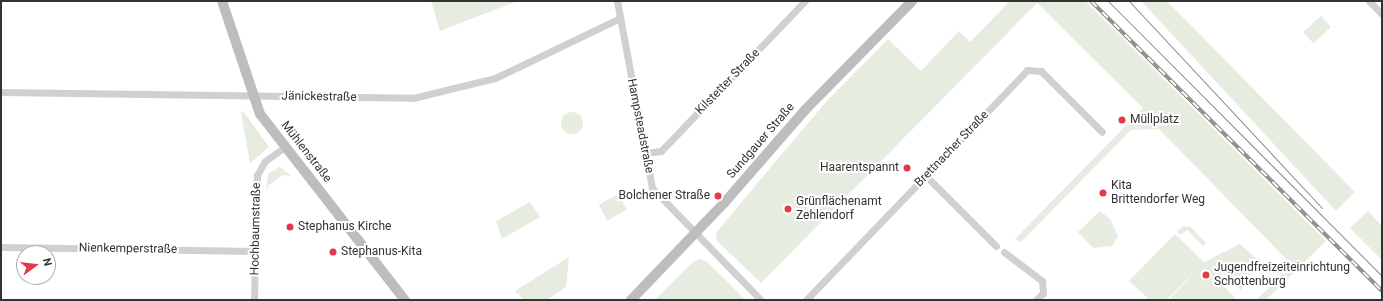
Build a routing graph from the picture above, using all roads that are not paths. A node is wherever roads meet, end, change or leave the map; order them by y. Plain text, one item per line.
1 (222, 1) edge
2 (617, 1) edge
3 (805, 1) edge
4 (912, 1) edge
5 (1369, 1) edge
6 (1382, 14) edge
7 (620, 18) junction
8 (1, 92) edge
9 (253, 96) junction
10 (1102, 132) dead end
11 (285, 147) junction
12 (645, 153) junction
13 (926, 176) junction
14 (694, 235) junction
15 (996, 246) dead end
16 (1, 247) edge
17 (255, 251) junction
18 (1004, 252) dead end
19 (254, 300) edge
20 (405, 300) edge
21 (631, 300) edge
22 (761, 300) edge
23 (806, 300) edge
24 (1036, 300) edge

1 - 9 street, Mühlenstraße
2 - 7 street, Hampsteadstraße
3 - 12 street, Kilstetter Straße
4 - 14 street, Sundgauer Straße
5 - 6 street
7 - 9 street, Jänickestraße
7 - 12 street, Hampsteadstraße
8 - 9 street, Jänickestraße
9 - 11 street, Mühlenstraße
10 - 13 street, Brettnacher Straße
11 - 17 street, Hochbaumstraße
11 - 20 street, Mühlenstraße
12 - 14 street, Hampsteadstraße
13 - 15 street
13 - 23 street, Brettnacher Straße
14 - 21 street, Sundgauer Straße
14 - 22 street
16 - 17 street, Nienkemperstraße
17 - 19 street, Hochbaumstraße
18 - 24 street

